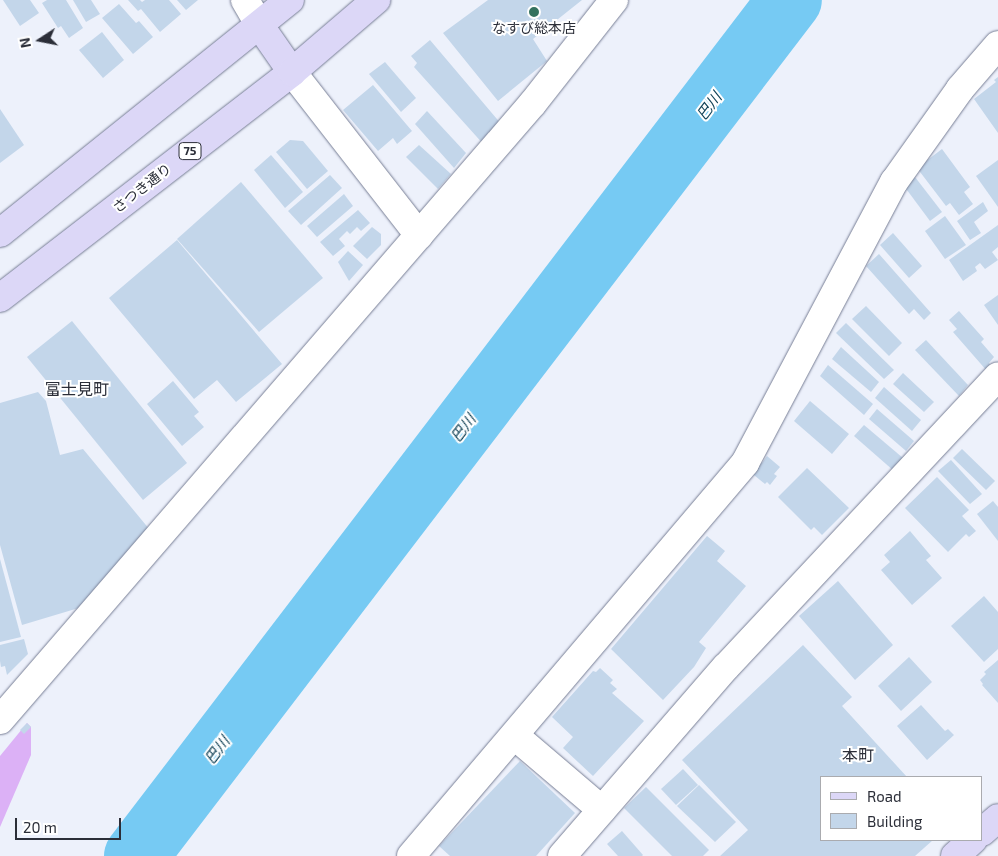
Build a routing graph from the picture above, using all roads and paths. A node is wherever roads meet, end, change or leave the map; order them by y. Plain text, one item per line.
1 (245, 0) edge
2 (290, 0) edge
3 (376, 0) edge
4 (614, 0) edge
5 (260, 26) junction
6 (998, 46) edge
7 (292, 72) junction
8 (0, 232) edge
9 (419, 235) junction
10 (0, 298) edge
11 (998, 376) edge
12 (0, 720) edge
13 (515, 736) junction
14 (602, 810) junction
15 (998, 818) edge
16 (983, 831) edge
17 (972, 841) edge
18 (411, 856) edge
19 (562, 856) edge
20 (955, 856) edge

1 - 5 street
2 - 5 main road
3 - 7 main road, さつき通り / 75
4 - 9 street
5 - 7 main road
5 - 8 main road
6 - 13 street
7 - 9 street
7 - 10 main road, さつき通り / 75
9 - 12 street
11 - 14 street
13 - 14 street
13 - 18 street
14 - 19 street
15 - 16 main road
17 - 20 main road

